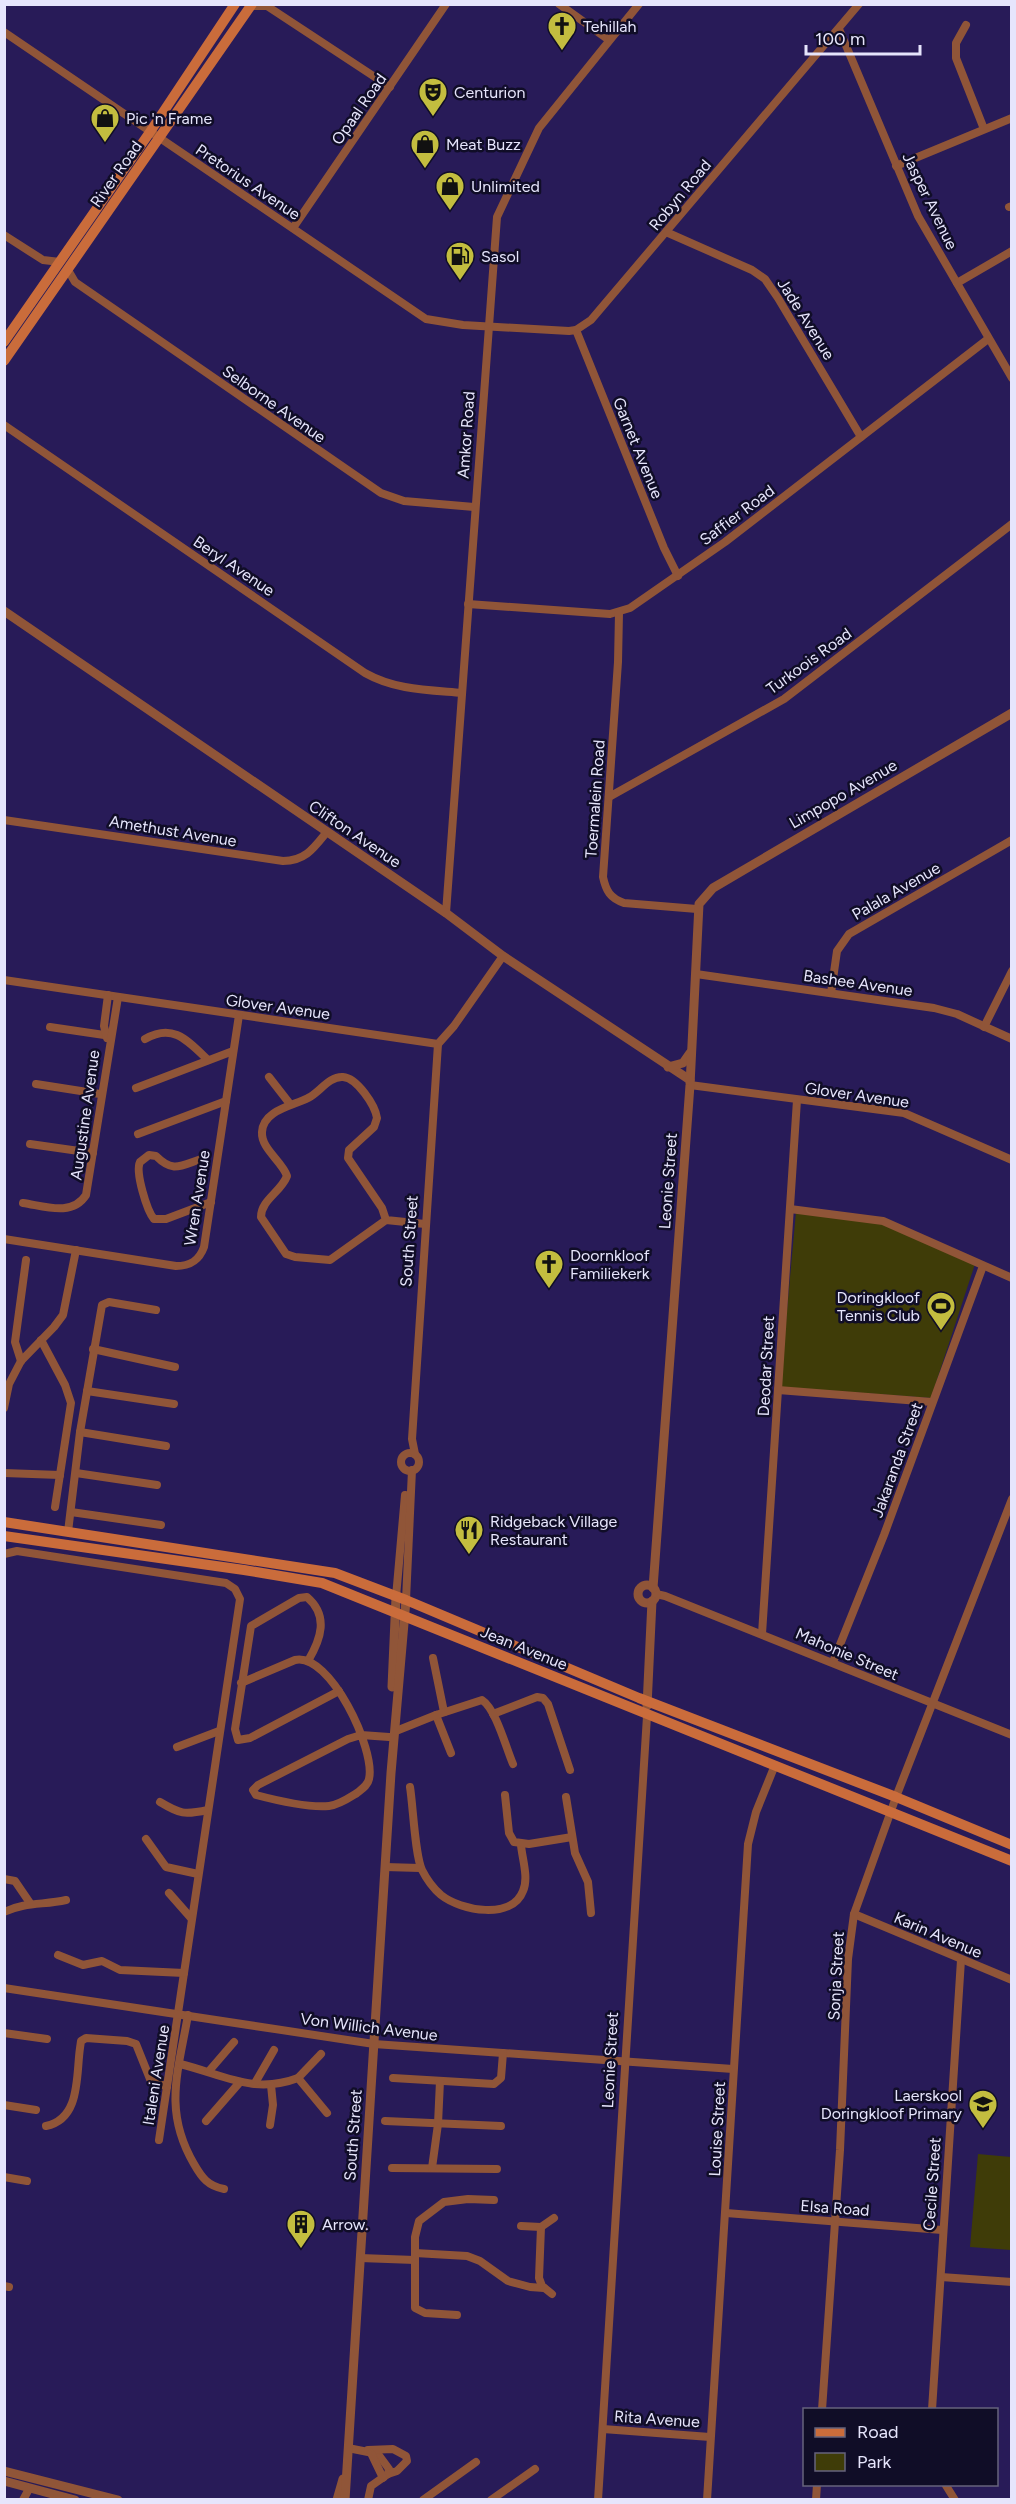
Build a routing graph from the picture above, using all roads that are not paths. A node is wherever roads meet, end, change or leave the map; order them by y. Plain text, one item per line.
1 (235, 4) edge
2 (446, 4) edge
3 (559, 4) edge
4 (639, 4) edge
5 (859, 4) edge
6 (251, 5) edge
7 (267, 5) edge
8 (966, 25) dead end
9 (839, 29) junction
10 (4, 32) edge
11 (609, 40) junction
12 (390, 87) junction
13 (1011, 118) edge
14 (984, 129) junction
15 (154, 136) junction
16 (896, 166) junction
17 (293, 228) junction
18 (666, 232) junction
19 (4, 235) edge
20 (1011, 251) edge
21 (43, 260) junction
22 (64, 266) junction
23 (55, 280) junction
24 (75, 282) junction
25 (957, 283) junction
26 (487, 326) junction
27 (576, 330) junction
28 (988, 339) junction
29 (4, 342) edge
30 (4, 362) edge
31 (1011, 378) edge
32 (4, 425) edge
33 (861, 437) junction
34 (474, 507) junction
35 (1011, 524) edge
36 (678, 576) junction
37 (468, 604) junction
38 (4, 611) edge
39 (619, 613) junction
40 (462, 693) junction
41 (1011, 713) edge
42 (609, 797) junction
43 (4, 820) edge
44 (326, 833) junction
45 (1011, 840) edge
46 (697, 909) junction
47 (446, 913) junction
48 (503, 956) junction
49 (1011, 971) edge
50 (696, 974) junction
51 (4, 980) edge
52 (831, 993) junction
53 (108, 995) junction
54 (118, 997) junction
55 (239, 1015) junction
56 (50, 1027) dead end
57 (984, 1027) junction
58 (109, 1038) junction
59 (145, 1039) dead end
60 (1011, 1039) edge
61 (438, 1044) junction
62 (233, 1051) junction
63 (691, 1053) junction
64 (208, 1060) junction
65 (668, 1067) junction
66 (269, 1077) dead end
67 (690, 1082) junction
68 (36, 1084) dead end
69 (136, 1088) dead end
70 (100, 1094) junction
71 (797, 1100) junction
72 (226, 1101) junction
73 (290, 1104) junction
74 (138, 1134) dead end
75 (30, 1144) dead end
76 (93, 1153) junction
77 (201, 1158) dead end
78 (1011, 1160) edge
79 (211, 1202) junction
80 (23, 1203) dead end
81 (790, 1209) junction
82 (386, 1220) junction
83 (425, 1224) junction
84 (4, 1239) edge
85 (75, 1250) junction
86 (27, 1260) dead end
87 (983, 1266) junction
88 (1011, 1278) edge
89 (156, 1310) dead end
90 (42, 1340) junction
91 (93, 1349) junction
92 (21, 1361) junction
93 (175, 1367) dead end
94 (778, 1390) junction
95 (87, 1391) junction
96 (932, 1402) junction
97 (174, 1404) dead end
98 (4, 1408) edge
99 (80, 1432) junction
100 (412, 1439) junction
101 (166, 1446) dead end
102 (405, 1454) junction
103 (415, 1454) junction
104 (409, 1470) junction
105 (4, 1473) edge
106 (76, 1473) junction
107 (60, 1475) junction
108 (158, 1485) dead end
109 (1011, 1499) edge
110 (55, 1507) dead end
111 (71, 1512) junction
112 (4, 1522) edge
113 (161, 1525) dead end
114 (68, 1532) junction
115 (4, 1536) edge
116 (4, 1554) edge
117 (245, 1564) junction
118 (652, 1594) junction
119 (401, 1599) junction
120 (640, 1600) junction
121 (400, 1613) junction
122 (650, 1622) junction
123 (762, 1634) junction
124 (433, 1658) dead end
125 (308, 1661) junction
126 (834, 1662) junction
127 (242, 1683) junction
128 (339, 1691) junction
129 (648, 1702) junction
130 (932, 1705) junction
131 (440, 1713) junction
132 (493, 1714) junction
133 (647, 1716) junction
134 (219, 1731) junction
135 (361, 1734) junction
136 (392, 1734) junction
137 (1011, 1735) edge
138 (763, 1746) junction
139 (177, 1747) dead end
140 (451, 1754) dead end
141 (513, 1764) dead end
142 (775, 1765) junction
143 (570, 1770) dead end
144 (812, 1780) junction
145 (410, 1787) dead end
146 (505, 1795) dead end
147 (566, 1797) dead end
148 (896, 1797) junction
149 (160, 1802) dead end
150 (208, 1810) junction
151 (891, 1812) junction
152 (572, 1837) junction
153 (146, 1839) dead end
154 (521, 1845) junction
155 (1011, 1845) edge
156 (1011, 1861) edge
157 (385, 1867) junction
158 (420, 1868) junction
159 (198, 1874) junction
160 (4, 1879) edge
161 (169, 1893) dead end
162 (66, 1900) dead end
163 (30, 1903) junction
164 (4, 1912) edge
165 (591, 1913) dead end
166 (854, 1914) junction
167 (191, 1918) junction
168 (58, 1955) dead end
169 (961, 1960) junction
170 (184, 1973) junction
171 (1011, 1980) edge
172 (4, 1988) edge
173 (183, 2015) junction
174 (4, 2033) edge
175 (47, 2039) dead end
176 (234, 2042) dead end
177 (374, 2044) junction
178 (274, 2050) dead end
179 (502, 2053) junction
180 (321, 2054) dead end
181 (625, 2062) junction
182 (180, 2064) junction
183 (733, 2069) junction
184 (209, 2071) junction
185 (298, 2078) junction
186 (393, 2078) dead end
187 (440, 2081) junction
188 (240, 2082) junction
189 (255, 2083) junction
190 (271, 2085) junction
191 (167, 2087) junction
192 (4, 2105) edge
193 (36, 2110) dead end
194 (327, 2113) dead end
195 (206, 2121) dead end
196 (385, 2121) dead end
197 (438, 2124) junction
198 (270, 2125) dead end
199 (46, 2126) dead end
200 (501, 2126) dead end
201 (159, 2140) dead end
202 (392, 2168) dead end
203 (432, 2168) junction
204 (497, 2169) dead end
205 (4, 2177) edge
206 (27, 2181) dead end
207 (224, 2189) dead end
208 (494, 2200) dead end
209 (726, 2213) junction
210 (554, 2217) dead end
211 (835, 2222) junction
212 (521, 2226) dead end
213 (541, 2227) junction
214 (942, 2230) junction
215 (415, 2256) junction
216 (360, 2258) junction
217 (941, 2277) junction
218 (1011, 2282) edge
219 (544, 2288) junction
220 (552, 2294) dead end
221 (457, 2315) dead end
222 (822, 2408) edge
223 (932, 2408) edge
224 (603, 2429) junction
225 (710, 2437) junction
226 (348, 2448) junction
227 (367, 2452) junction
228 (348, 2462) junction
229 (476, 2462) dead end
230 (535, 2469) dead end
231 (4, 2471) edge
232 (386, 2476) junction
233 (4, 2481) edge
234 (946, 2486) edge
235 (29, 2489) junction
236 (23, 2499) edge
237 (75, 2499) edge
238 (118, 2499) edge
239 (337, 2499) edge
240 (345, 2499) edge
241 (368, 2499) edge
242 (423, 2499) edge
243 (491, 2499) edge
244 (598, 2499) edge
245 (707, 2499) edge
246 (954, 2499) edge

1 - 15 main road, River Road
2 - 12 street, Opaal Road
3 - 11 street
4 - 11 street, Amkor Road
5 - 9 street, Robyn Road
6 - 7 street
6 - 15 main road, River Road
7 - 12 street
8 - 14 street
9 - 16 street, Jasper Avenue
9 - 18 street, Robyn Road
10 - 15 street, Pretorius Avenue
11 - 26 street, Amkor Road
12 - 17 street, Opaal Road
13 - 14 street
14 - 16 street
15 - 17 street, Pretorius Avenue
15 - 22 main road, River Road
16 - 25 street, Jasper Avenue
17 - 26 street, Pretorius Avenue
18 - 27 street, Robyn Road
18 - 33 street, Jade Avenue
19 - 21 street
20 - 25 street
21 - 22 street
21 - 23 street
22 - 23 main road, River Road
22 - 24 street, Selborne Avenue
23 - 24 street
23 - 29 main road, River Road
23 - 30 main road, River Road
24 - 34 street, Selborne Avenue
25 - 28 street, Jasper Avenue
26 - 27 street
26 - 34 street, Amkor Road
27 - 36 street, Garnet Avenue
28 - 31 street, Jasper Avenue
28 - 33 street, Saffier Road
32 - 40 street, Beryl Avenue
33 - 36 street, Saffier Road
34 - 37 street, Amkor Road
35 - 42 street, Turkoois Road
36 - 39 street, Saffier Road
37 - 39 street
37 - 40 street, Amkor Road
38 - 44 street, Clifton Avenue
39 - 42 street, Toermalein Road
40 - 47 street, Amkor Road
41 - 46 street, Limpopo Avenue
42 - 46 street, Toermalein Road
43 - 44 street, Amethust Avenue
44 - 47 street, Clifton Avenue
45 - 52 street, Palala Avenue
46 - 50 street, Leonie Street
47 - 48 street, Clifton Avenue
48 - 61 street
48 - 65 street, Clifton Avenue
49 - 57 street
50 - 52 street, Bashee Avenue
50 - 63 street, Leonie Street
51 - 53 street, Glover Avenue
52 - 57 street, Bashee Avenue
53 - 54 street, Glover Avenue
53 - 58 street, Augustine Avenue
54 - 55 street, Glover Avenue
54 - 58 street, Augustine Avenue
55 - 61 street, Glover Avenue
55 - 62 street, Wren Avenue
56 - 58 street
57 - 60 street, Bashee Avenue
58 - 70 street, Augustine Avenue
59 - 64 street
61 - 83 street, South Street
62 - 64 street
62 - 72 street, Wren Avenue
63 - 65 street
63 - 67 street, Leonie Street
64 - 69 street
65 - 67 street, Clifton Avenue
66 - 73 street
67 - 71 street, Glover Avenue
67 - 118 street, Leonie Street
68 - 70 street
70 - 76 street, Augustine Avenue
71 - 78 street, Glover Avenue
71 - 81 street, Deodar Street
72 - 74 street
72 - 79 street, Wren Avenue
73 - 82 street
73 - 82 street
75 - 76 street
76 - 80 street, Augustine Avenue
77 - 79 street
79 - 85 street, Wren Avenue
81 - 87 street
81 - 94 street, Deodar Street
82 - 83 street
83 - 100 street, South Street
84 - 85 street, Wren Avenue
85 - 90 street
86 - 92 street
87 - 88 street
87 - 96 street, Jakaranda Street
89 - 91 street
90 - 92 street
90 - 107 street
91 - 93 street
91 - 95 street
92 - 98 street
94 - 96 street
94 - 123 street, Deodar Street
95 - 97 street
95 - 99 street
96 - 126 street, Jakaranda Street
99 - 101 street
99 - 106 street
100 - 102 street, South Street
100 - 103 street, South Street
102 - 103 street
102 - 104 street
103 - 104 street
104 - 119 street, South Street
105 - 107 street
106 - 108 street
106 - 111 street
107 - 110 street
109 - 130 street, Sonja Street
111 - 113 street
111 - 114 street
112 - 114 main road, Jean Avenue
114 - 117 main road, Jean Avenue
115 - 117 main road, Jean Avenue
116 - 134 street
117 - 119 main road, Jean Avenue
117 - 121 main road, Jean Avenue
118 - 120 street
118 - 120 street
118 - 122 street, Leonie Street
118 - 123 street, Mahonie Street
119 - 121 street, South Street
119 - 129 main road, Jean Avenue
120 - 122 street, Leonie Street
121 - 133 main road, Jean Avenue
121 - 136 street, South Street
122 - 129 street, Leonie Street
123 - 126 street, Mahonie Street
124 - 131 street
125 - 127 street
125 - 127 street
125 - 128 street
126 - 130 street, Mahonie Street
127 - 128 street
128 - 135 street
129 - 133 street, Leonie Street
129 - 138 main road, Jean Avenue
130 - 137 street, Mahonie Street
130 - 148 street, Sonja Street
131 - 132 street
131 - 136 street
131 - 140 street
132 - 141 street
132 - 143 street
133 - 142 main road, Jean Avenue
133 - 181 street, Leonie Street
134 - 139 street
134 - 150 street
135 - 135 street
135 - 136 street
136 - 157 street, South Street
138 - 144 main road
138 - 148 main road, Jean Avenue
142 - 144 main road, Jean Avenue
142 - 183 street, Louise Street
144 - 151 main road, Jean Avenue
145 - 158 street
146 - 154 street
147 - 152 street
148 - 151 street, Sonja Street
148 - 155 main road, Jean Avenue
149 - 150 street
150 - 159 street
151 - 156 main road, Jean Avenue
151 - 166 street, Sonja Street
152 - 154 street
152 - 165 street
153 - 159 street
154 - 158 street
157 - 158 street
157 - 177 street, South Street
159 - 167 street
160 - 163 street
161 - 167 street
162 - 163 street
163 - 164 street
166 - 169 street, Karin Avenue
166 - 211 street, Sonja Street
167 - 170 street
168 - 170 street
169 - 171 street, Karin Avenue
169 - 214 street, Cecile Street
170 - 173 street
172 - 173 street, Von Willich Avenue
173 - 177 street, Von Willich Avenue
173 - 182 street
173 - 191 street, Italeni Avenue
174 - 175 street
176 - 184 street
177 - 179 street, Von Willich Avenue
177 - 216 street, South Street
178 - 189 street
179 - 181 street, Von Willich Avenue
179 - 187 street
180 - 185 street
181 - 183 street, Von Willich Avenue
181 - 224 street, Leonie Street
182 - 184 street
182 - 207 street
183 - 209 street, Louise Street
184 - 188 street
185 - 190 street
185 - 194 street
186 - 187 street
187 - 197 street
188 - 189 street
188 - 195 street
189 - 190 street
190 - 198 street
191 - 199 street
191 - 201 street, Italeni Avenue
192 - 193 street
196 - 197 street
197 - 200 street
197 - 203 street
202 - 203 street
203 - 204 street
205 - 206 street
208 - 215 street
209 - 211 street, Elsa Road
209 - 225 street, Louise Street
210 - 213 street
211 - 214 street, Elsa Road
211 - 222 street, Sonja Street
212 - 213 street
213 - 219 street
214 - 217 street, Cecile Street
215 - 216 street
215 - 219 street
215 - 221 street
216 - 226 street, South Street
217 - 218 street
217 - 223 street, Cecile Street
219 - 220 street
224 - 225 street, Rita Avenue
224 - 244 street, Leonie Street
225 - 245 street, Louise Street
226 - 227 street
226 - 228 street, South Street
227 - 232 street
227 - 232 street
228 - 239 street
228 - 240 street, South Street
229 - 242 street
230 - 243 street
231 - 238 street
232 - 241 street
233 - 235 street
234 - 246 street
235 - 236 street
235 - 237 street

